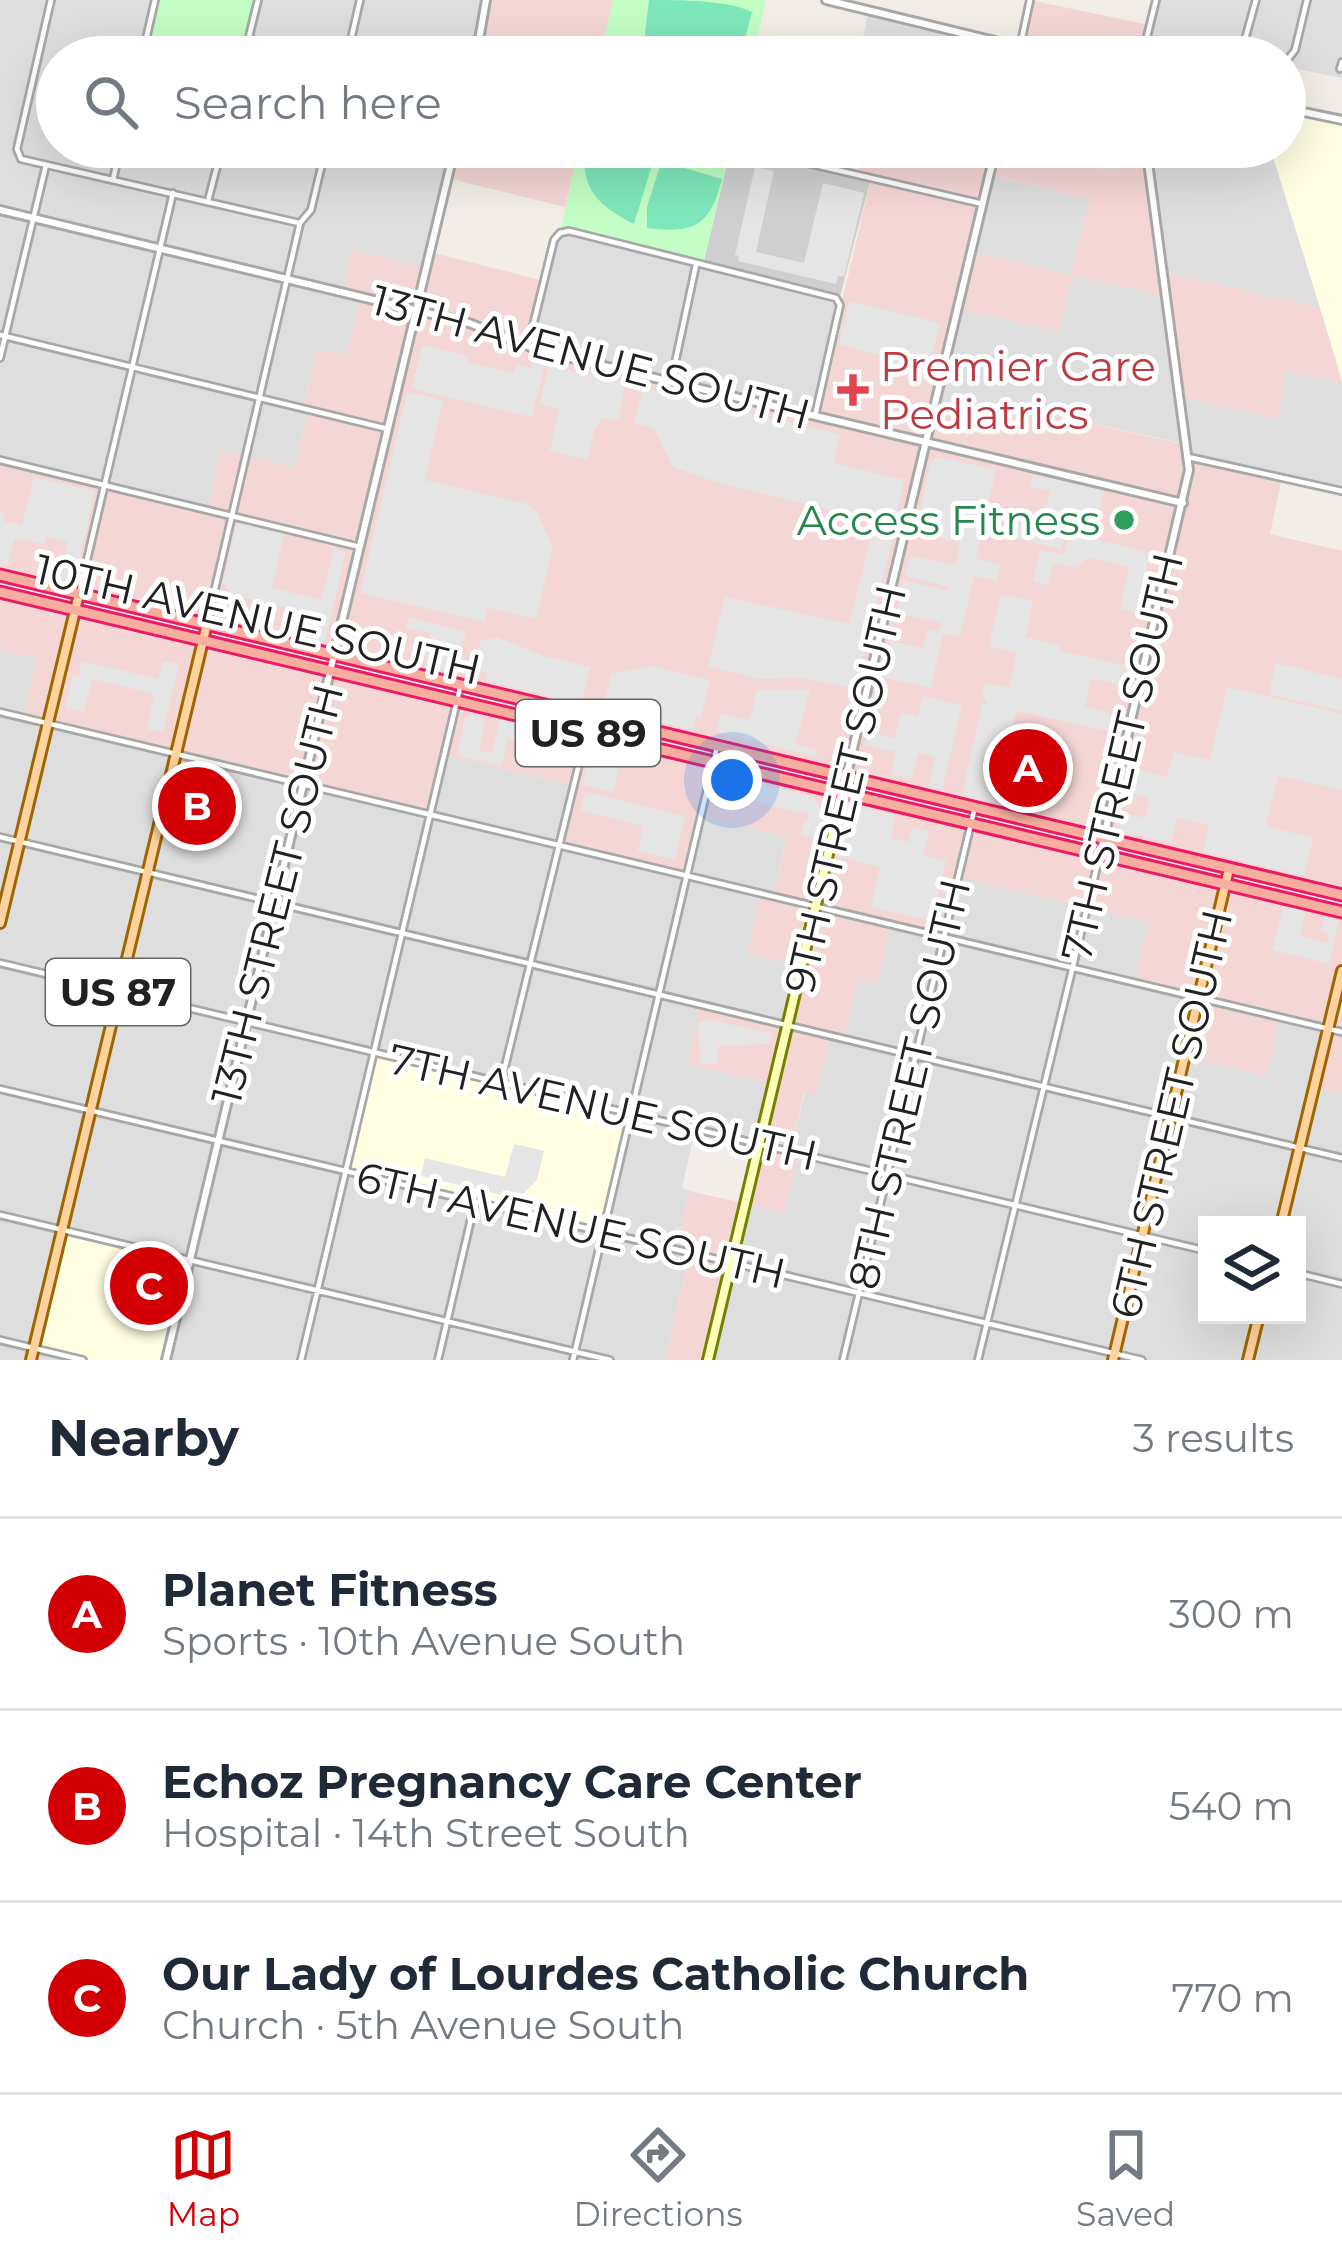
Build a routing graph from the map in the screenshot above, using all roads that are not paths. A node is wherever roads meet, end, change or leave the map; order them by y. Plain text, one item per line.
1 (51, 0) edge
2 (155, 0) edge
3 (257, 0) edge
4 (360, 0) edge
5 (486, 0) edge
6 (826, 0) edge
7 (1030, 0) edge
8 (1156, 0) edge
9 (1256, 0) edge
10 (1307, 0) edge
11 (43, 36) edge
12 (147, 36) edge
13 (249, 36) edge
14 (352, 36) edge
15 (480, 36) edge
16 (978, 36) edge
17 (1022, 36) edge
18 (1147, 36) edge
19 (1246, 36) edge
20 (1298, 36) edge
21 (36, 65) edge
22 (1306, 112) edge
23 (1342, 120) edge
24 (36, 163) edge
25 (45, 168) edge
26 (59, 168) edge
27 (115, 168) edge
28 (217, 168) edge
29 (321, 168) edge
30 (449, 168) edge
31 (828, 168) edge
32 (991, 168) edge
33 (1149, 168) edge
34 (112, 180) junction
35 (173, 193) junction
36 (208, 201) junction
37 (983, 204) junction
38 (0, 210) edge
39 (33, 218) junction
40 (300, 223) junction
41 (160, 248) junction
42 (697, 263) junction
43 (288, 279) junction
44 (416, 310) junction
45 (3, 335) edge
46 (527, 346) junction
47 (0, 358) edge
48 (133, 367) junction
49 (670, 382) junction
50 (260, 397) junction
51 (815, 416) junction
52 (388, 429) junction
53 (926, 442) junction
54 (1188, 457) junction
55 (0, 460) edge
56 (105, 485) junction
57 (1342, 491) edge
58 (1183, 503) junction
59 (232, 515) junction
60 (360, 547) junction
61 (0, 575) edge
62 (0, 592) edge
63 (79, 594) junction
64 (76, 609) junction
65 (207, 623) junction
66 (203, 640) junction
67 (334, 655) junction
68 (331, 670) junction
69 (461, 686) junction
70 (458, 700) junction
71 (0, 712) edge
72 (591, 715) junction
73 (48, 724) junction
74 (587, 733) junction
75 (718, 746) junction
76 (176, 754) junction
77 (714, 762) junction
78 (846, 778) junction
79 (303, 784) junction
80 (843, 792) junction
81 (974, 808) junction
82 (431, 815) junction
83 (970, 822) junction
84 (0, 837) edge
85 (1104, 838) junction
86 (20, 842) junction
87 (558, 845) junction
88 (1100, 854) junction
89 (1229, 869) junction
90 (148, 873) junction
91 (687, 877) junction
92 (1226, 883) junction
93 (1342, 895) edge
94 (273, 903) junction
95 (817, 907) junction
96 (1342, 912) edge
97 (0, 923) edge
98 (402, 933) junction
99 (944, 937) junction
100 (0, 963) edge
101 (530, 964) junction
102 (1072, 967) junction
103 (1342, 971) edge
104 (118, 991) junction
105 (658, 995) junction
106 (1199, 998) junction
107 (245, 1022) junction
108 (789, 1026) junction
109 (1327, 1028) junction
110 (1342, 1032) edge
111 (374, 1053) junction
112 (916, 1057) junction
113 (501, 1083) junction
114 (1044, 1087) junction
115 (0, 1089) edge
116 (90, 1111) junction
117 (632, 1114) junction
118 (1171, 1117) junction
119 (218, 1141) junction
120 (760, 1144) junction
121 (1298, 1147) junction
122 (1342, 1158) edge
123 (346, 1171) junction
124 (889, 1174) junction
125 (475, 1201) junction
126 (1016, 1204) junction
127 (0, 1215) edge
128 (1283, 1216) edge
129 (62, 1231) junction
130 (604, 1232) junction
131 (1144, 1235) junction
132 (1198, 1249) edge
133 (189, 1261) junction
134 (732, 1263) junction
135 (1306, 1275) edge
136 (1342, 1284) edge
137 (318, 1290) junction
138 (860, 1294) junction
139 (447, 1322) junction
140 (986, 1324) junction
141 (1257, 1324) edge
142 (0, 1340) edge
143 (34, 1348) junction
144 (574, 1356) edge
145 (1114, 1357) edge
146 (31, 1360) edge
147 (83, 1360) edge
148 (166, 1360) edge
149 (301, 1360) edge
150 (438, 1360) edge
151 (610, 1360) edge
152 (708, 1360) edge
153 (844, 1360) edge
154 (978, 1360) edge
155 (1142, 1360) edge
156 (1248, 1360) edge

1 - 11 street
2 - 12 street
3 - 13 street
4 - 14 street
5 - 15 street
6 - 16 street
7 - 17 street
8 - 18 street
9 - 19 street
10 - 20 street
21 - 24 street
22 - 23 street
25 - 39 street
26 - 34 street
27 - 34 street
28 - 36 street
29 - 40 street
30 - 44 street, 13TH STREET SOUTH
31 - 37 street
32 - 37 street, 9TH STREET SOUTH
33 - 54 street, 7TH STREET SOUTH
34 - 35 street
35 - 36 street
35 - 41 street
36 - 40 street
37 - 53 street, 9TH STREET SOUTH
38 - 39 street, 13TH AVENUE SOUTH
39 - 41 street, 13TH AVENUE SOUTH
39 - 45 street
40 - 43 street
41 - 43 street, 13TH AVENUE SOUTH
41 - 48 street
42 - 46 street
42 - 49 street
42 - 51 street
43 - 44 street, 13TH AVENUE SOUTH
43 - 50 street
44 - 46 street, 13TH AVENUE SOUTH
44 - 52 street, 13TH STREET SOUTH
45 - 47 street
45 - 48 street
46 - 49 street, 13TH AVENUE SOUTH
48 - 50 street
48 - 56 street
49 - 51 street, 13TH AVENUE SOUTH
50 - 52 street
50 - 59 street
51 - 53 street, 13TH AVENUE SOUTH
52 - 60 street, 13TH STREET SOUTH
53 - 58 street, 13TH AVENUE SOUTH
53 - 78 street, 9TH STREET SOUTH
54 - 57 street
54 - 58 street, 7TH STREET SOUTH
55 - 56 street
56 - 59 street
56 - 63 street
58 - 85 street, 7TH STREET SOUTH
59 - 60 street
59 - 65 street
60 - 67 street, 13TH STREET SOUTH
61 - 63 highway, 10TH AVENUE SOUTH
62 - 64 highway, 10TH AVENUE SOUTH
63 - 64 main road
63 - 65 highway, 10TH AVENUE SOUTH
64 - 66 highway, 10TH AVENUE SOUTH / US 89
64 - 73 main road, US 87
65 - 66 main road, US 87
65 - 67 highway, 10TH AVENUE SOUTH / US 89
66 - 68 highway, 10TH AVENUE SOUTH / US 89
66 - 76 main road, US 87
67 - 68 street, 13TH STREET SOUTH
67 - 69 highway, 10TH AVENUE SOUTH / US 89
68 - 70 highway, 10TH AVENUE SOUTH / US 89
68 - 79 street, 13TH STREET SOUTH
69 - 70 street
69 - 72 highway, 10TH AVENUE SOUTH / US 89
70 - 74 highway, 10TH AVENUE SOUTH / US 89
70 - 82 street
71 - 73 street
72 - 74 street
72 - 75 highway, 10TH AVENUE SOUTH / US 89
73 - 76 street
73 - 86 main road, US 87
74 - 77 highway, 10TH AVENUE SOUTH / US 89
74 - 87 street
75 - 77 street
75 - 78 highway, 10TH AVENUE SOUTH / US 89
76 - 79 street
76 - 90 main road, US 87
77 - 80 highway, 10TH AVENUE SOUTH / US 89
77 - 91 street
78 - 80 main road, 9TH STREET SOUTH
78 - 81 highway, 10TH AVENUE SOUTH / US 89
79 - 82 street
79 - 94 street, 13TH STREET SOUTH
80 - 83 highway, 10TH AVENUE SOUTH / US 89
80 - 95 main road, 9TH STREET SOUTH
81 - 83 street, 8TH STREET SOUTH
81 - 85 highway, 10TH AVENUE SOUTH / US 89
82 - 87 street
82 - 98 street
83 - 88 highway, 10TH AVENUE SOUTH / US 89
83 - 99 street, 8TH STREET SOUTH
84 - 86 street
85 - 88 street, 7TH STREET SOUTH
85 - 89 highway, 10TH AVENUE SOUTH / US 89
86 - 90 street
86 - 97 main road, US 87
87 - 91 street
87 - 101 street
88 - 92 highway, 10TH AVENUE SOUTH / US 89
88 - 102 street, 7TH STREET SOUTH
89 - 92 main road, 6TH STREET SOUTH
89 - 93 highway, 10TH AVENUE SOUTH
90 - 94 street
90 - 104 main road, US 87
91 - 95 street
91 - 105 street
92 - 96 highway, 10TH AVENUE SOUTH / US 89
92 - 106 main road, 6TH STREET SOUTH
94 - 98 street
94 - 107 street, 13TH STREET SOUTH
95 - 99 street
95 - 108 main road, 9TH STREET SOUTH
98 - 101 street
98 - 111 street
99 - 102 street
99 - 112 street, 8TH STREET SOUTH
100 - 104 street, 7TH AVENUE SOUTH
101 - 105 street
101 - 113 street
102 - 106 street
102 - 114 street, 7TH STREET SOUTH
103 - 109 main road
104 - 107 street, 7TH AVENUE SOUTH
104 - 116 main road, US 87
105 - 108 street
105 - 117 street
106 - 109 street
106 - 118 main road, 6TH STREET SOUTH
107 - 111 street, 7TH AVENUE SOUTH
107 - 119 street, 13TH STREET SOUTH
108 - 112 street
108 - 120 main road, 9TH STREET SOUTH
109 - 110 street
109 - 121 main road
111 - 113 street, 7TH AVENUE SOUTH
111 - 123 street
112 - 114 street
112 - 124 street, 8TH STREET SOUTH
113 - 117 street, 7TH AVENUE SOUTH
114 - 118 street
114 - 126 street, 7TH STREET SOUTH
115 - 116 street, 6TH AVENUE SOUTH
116 - 119 street, 6TH AVENUE SOUTH
116 - 129 main road, US 87
117 - 120 street, 7TH AVENUE SOUTH
117 - 130 street
118 - 121 street
118 - 131 main road, 6TH STREET SOUTH
119 - 123 street, 6TH AVENUE SOUTH
119 - 133 street, 13TH STREET SOUTH
120 - 124 street, 7TH AVENUE SOUTH
120 - 134 main road, 9TH STREET SOUTH
121 - 122 street
121 - 128 main road
123 - 125 street, 6TH AVENUE SOUTH
123 - 137 street
124 - 126 street, 7TH AVENUE SOUTH
124 - 138 street, 8TH STREET SOUTH
125 - 130 street, 6TH AVENUE SOUTH
125 - 139 street
126 - 131 street, 7TH AVENUE SOUTH
126 - 140 street, 7TH STREET SOUTH
127 - 129 street
129 - 133 street
129 - 143 main road, US 87
130 - 134 street, 6TH AVENUE SOUTH
130 - 144 street
131 - 132 street, 7TH AVENUE SOUTH
131 - 145 main road, 6TH STREET SOUTH
133 - 137 street
133 - 148 street, 13TH STREET SOUTH
134 - 138 street, 6TH AVENUE SOUTH
134 - 152 main road, 9TH STREET SOUTH
135 - 136 street
137 - 139 street
137 - 149 street
138 - 140 street, 6TH AVENUE SOUTH
138 - 153 street, 8TH STREET SOUTH
139 - 144 street
139 - 150 street
140 - 145 street, 6TH AVENUE SOUTH
140 - 154 street, 7TH STREET SOUTH
141 - 156 main road
142 - 143 street
143 - 146 main road, US 87
143 - 147 street
144 - 151 street
145 - 155 street, 6TH AVENUE SOUTH

